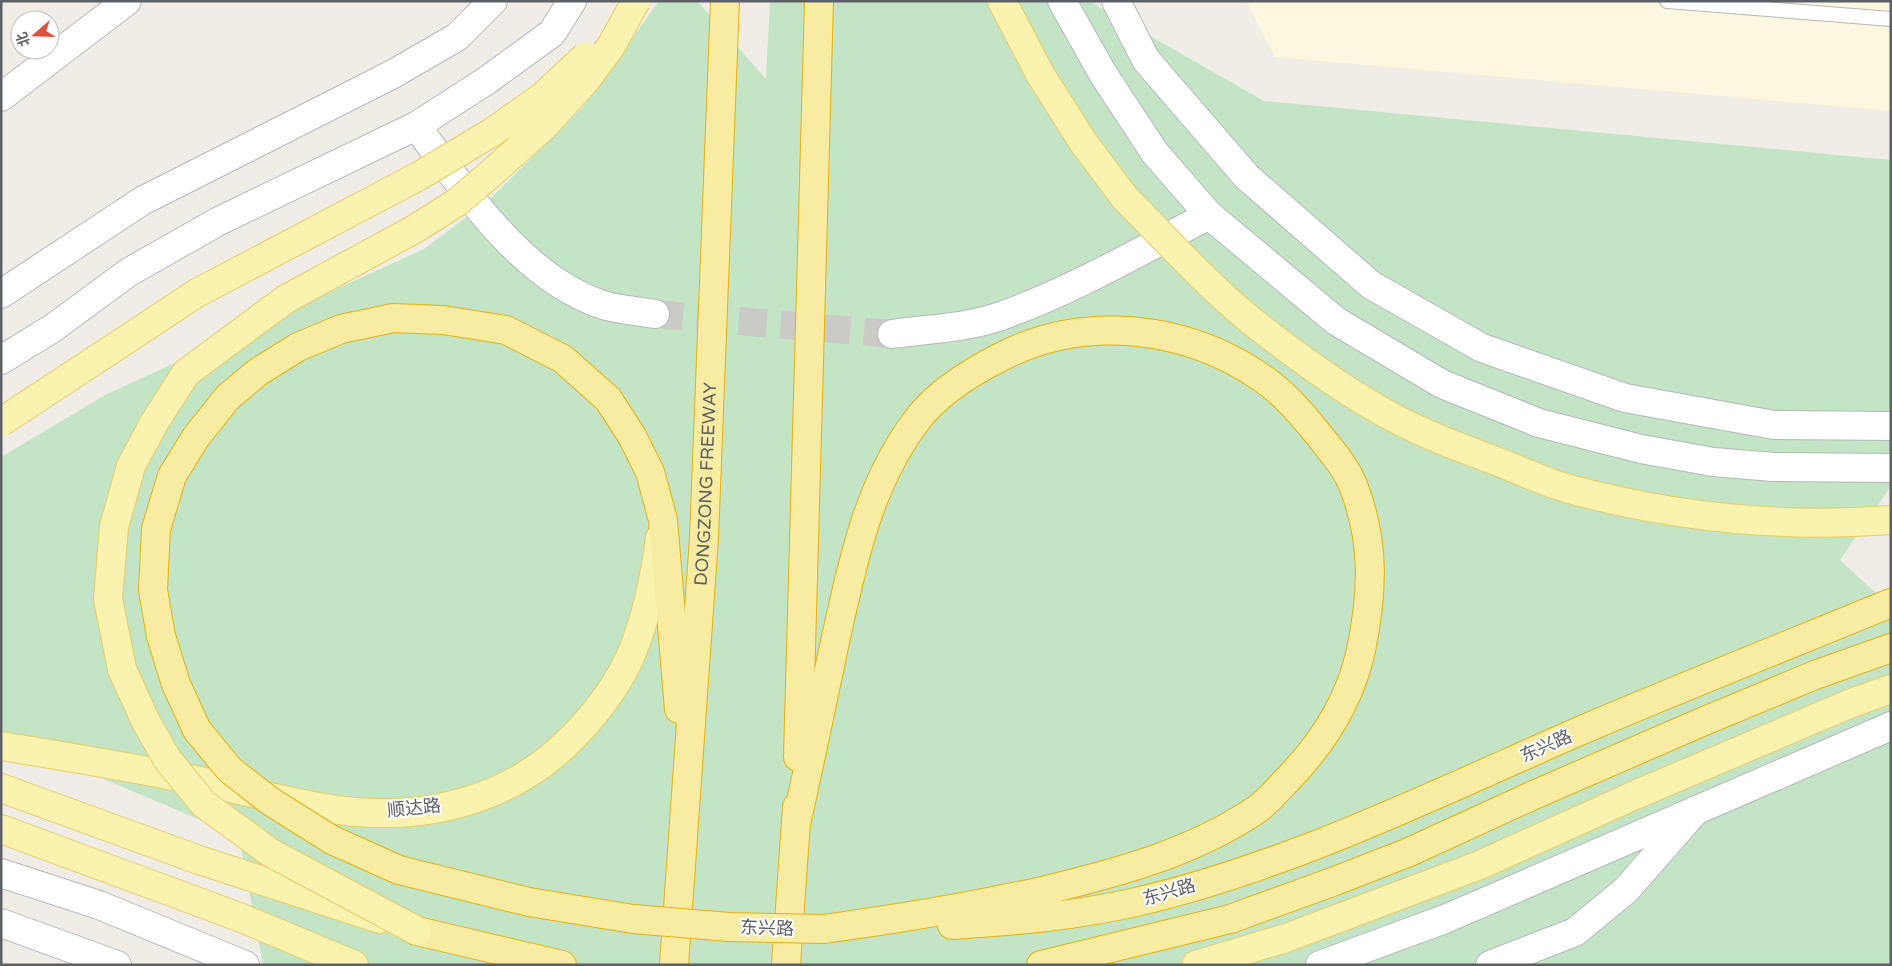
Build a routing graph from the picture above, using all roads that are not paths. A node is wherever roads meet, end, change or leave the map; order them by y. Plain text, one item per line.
1 (127, 1) edge
2 (493, 1) edge
3 (572, 1) edge
4 (632, 1) edge
5 (636, 1) edge
6 (725, 1) edge
7 (819, 1) edge
8 (1002, 1) edge
9 (1062, 1) edge
10 (1116, 1) edge
11 (1667, 1) edge
12 (1891, 19) edge
13 (1, 97) edge
14 (416, 126) junction
15 (1209, 214) junction
16 (1, 294) edge
17 (655, 314) tunnel mouth
18 (892, 334) tunnel mouth
19 (1, 360) edge
20 (1, 422) edge
21 (1891, 426) edge
22 (1891, 468) edge
23 (663, 520) junction
24 (1891, 520) edge
25 (1891, 603) edge
26 (1891, 648) edge
27 (1891, 689) edge
28 (1891, 726) edge
29 (1, 746) edge
30 (1, 788) edge
31 (686, 800) junction
32 (1695, 811) junction
33 (796, 824) junction
34 (1, 829) edge
35 (1, 874) edge
36 (1, 923) edge
37 (824, 930) junction
38 (417, 931) junction
39 (117, 965) edge
40 (245, 965) edge
41 (354, 965) edge
42 (562, 965) edge
43 (674, 965) edge
44 (786, 965) edge
45 (1041, 965) edge
46 (1196, 965) edge
47 (1320, 965) edge
48 (1490, 965) edge

1 - 13 street
2 - 16 street
3 - 14 street
4 - 20 main road, bridge
5 - 38 main road, bridge
6 - 31 highway, DONGZONG FREEWAY
7 - 33 highway
8 - 24 main road, bridge
9 - 15 street
10 - 21 street
11 - 12 lane
14 - 17 street
14 - 19 street
15 - 18 street
15 - 22 street
23 - 29 main road, 顺达路
23 - 31 highway, 东兴路
23 - 37 highway, 东兴路, bridge
25 - 37 highway, 东兴路
26 - 45 highway
27 - 46 main road
28 - 32 street
30 - 38 main road, bridge
31 - 43 highway, DONGZONG FREEWAY
32 - 47 street
32 - 48 street
33 - 37 highway
33 - 44 highway
34 - 41 main road
35 - 40 street
36 - 39 street
38 - 42 highway

